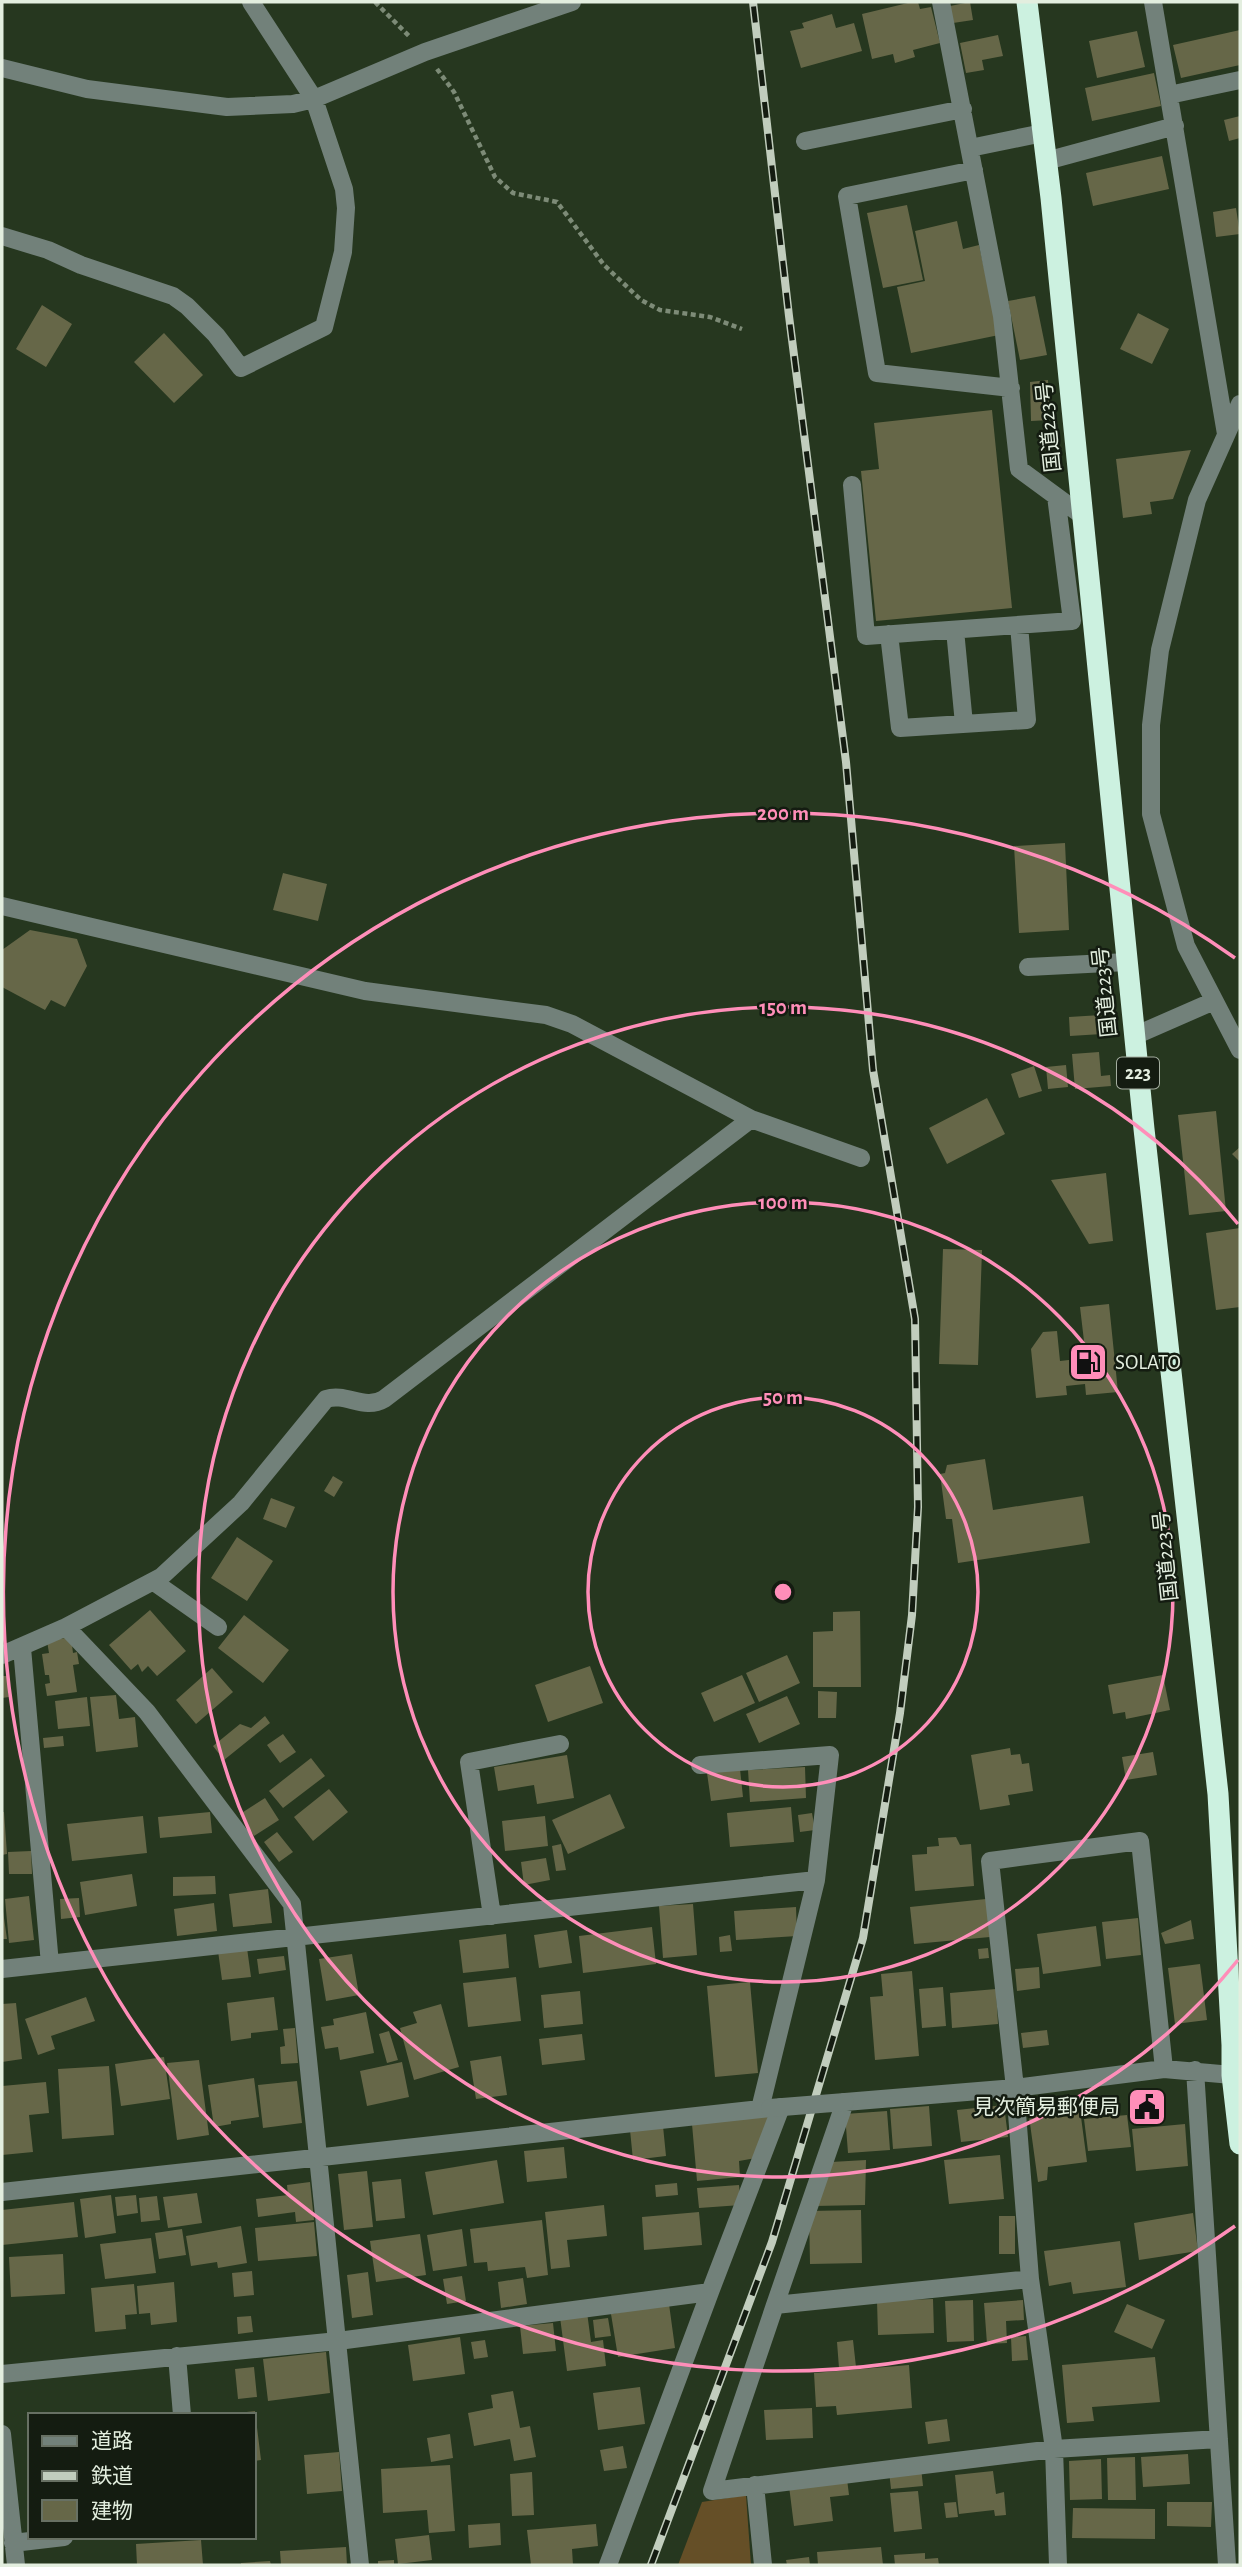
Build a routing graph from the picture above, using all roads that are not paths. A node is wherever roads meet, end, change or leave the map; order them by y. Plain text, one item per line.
1 (251, 2) edge
2 (572, 2) edge
3 (941, 2) edge
4 (1027, 2) edge
5 (1153, 2) edge
6 (2, 68) edge
7 (1240, 80) edge
8 (1169, 95) junction
9 (314, 99) junction
10 (962, 108) junction
11 (1175, 126) junction
12 (1043, 133) junction
13 (805, 141) dead end
14 (970, 148) junction
15 (1046, 161) junction
16 (974, 170) junction
17 (2, 236) edge
18 (1011, 388) junction
19 (1240, 404) edge
20 (1226, 435) junction
21 (852, 485) dead end
22 (1056, 496) junction
23 (1083, 516) junction
24 (1019, 625) junction
25 (955, 629) junction
26 (889, 634) junction
27 (964, 724) junction
28 (2, 906) edge
29 (1127, 962) junction
30 (1028, 967) dead end
31 (1214, 1001) junction
32 (1134, 1036) junction
33 (1240, 1050) edge
34 (751, 1119) junction
35 (861, 1158) dead end
36 (154, 1582) junction
37 (66, 1627) junction
38 (218, 1628) dead end
39 (22, 1648) junction
40 (2, 1655) edge
41 (560, 1744) dead end
42 (700, 1765) dead end
43 (816, 1880) junction
44 (492, 1916) junction
45 (296, 1939) junction
46 (50, 1964) junction
47 (2, 1969) edge
48 (1236, 2041) edge
49 (1164, 2069) junction
50 (1195, 2070) junction
51 (1237, 2077) edge
52 (1015, 2088) junction
53 (845, 2102) junction
54 (770, 2108) junction
55 (1240, 2144) edge
56 (318, 2157) junction
57 (2, 2192) edge
58 (1030, 2279) junction
59 (710, 2292) junction
60 (775, 2305) junction
61 (338, 2341) junction
62 (177, 2356) junction
63 (2, 2374) edge
64 (182, 2413) edge
65 (1219, 2439) junction
66 (2, 2441) edge
67 (1054, 2449) junction
68 (755, 2485) junction
69 (47, 2539) edge
70 (13, 2543) junction
71 (16, 2565) edge
72 (360, 2565) edge
73 (608, 2565) edge
74 (763, 2565) edge
75 (1058, 2565) edge
76 (1227, 2565) edge

1 - 9 street
2 - 9 street
3 - 10 street
4 - 12 highway, 国道223号 / 223
5 - 8 street
6 - 9 street
7 - 8 street
8 - 11 street
9 - 17 street
10 - 13 street
10 - 14 street
11 - 15 street
11 - 20 street
12 - 14 street
12 - 15 highway, 国道223号 / 223
14 - 16 street
15 - 23 highway, 国道223号 / 223
16 - 18 street
16 - 18 street
18 - 22 street
19 - 20 street
20 - 31 street
21 - 26 street
22 - 23 street
22 - 24 street
23 - 29 highway, 国道223号 / 223
24 - 25 street
24 - 27 street
25 - 26 street
25 - 27 street
26 - 27 street
28 - 34 street
29 - 30 street
29 - 32 highway, 国道223号 / 223
31 - 32 street
31 - 33 street
32 - 48 highway, 国道223号 / 223
34 - 35 street
34 - 36 street
36 - 37 street
36 - 38 street
37 - 39 street
37 - 45 street
39 - 40 street
39 - 46 street
41 - 44 street
42 - 43 street
43 - 44 street
43 - 54 street
44 - 45 street
45 - 46 street
45 - 56 street
46 - 47 street
48 - 51 highway, 国道223号 / 223
49 - 50 street
49 - 52 street
49 - 52 street
50 - 51 street
50 - 65 street
51 - 55 highway, 国道223号 / 223
52 - 53 street
52 - 58 street
53 - 54 street, bridge
53 - 60 street
54 - 56 street
54 - 59 street
56 - 57 street
56 - 61 street
58 - 60 street
58 - 67 street
59 - 61 street
59 - 73 street
60 - 68 street
61 - 62 street
61 - 72 street
62 - 63 street
62 - 64 street
65 - 67 street
65 - 76 street
66 - 70 street
67 - 68 street
67 - 75 street
68 - 74 street
69 - 70 street
70 - 71 street

